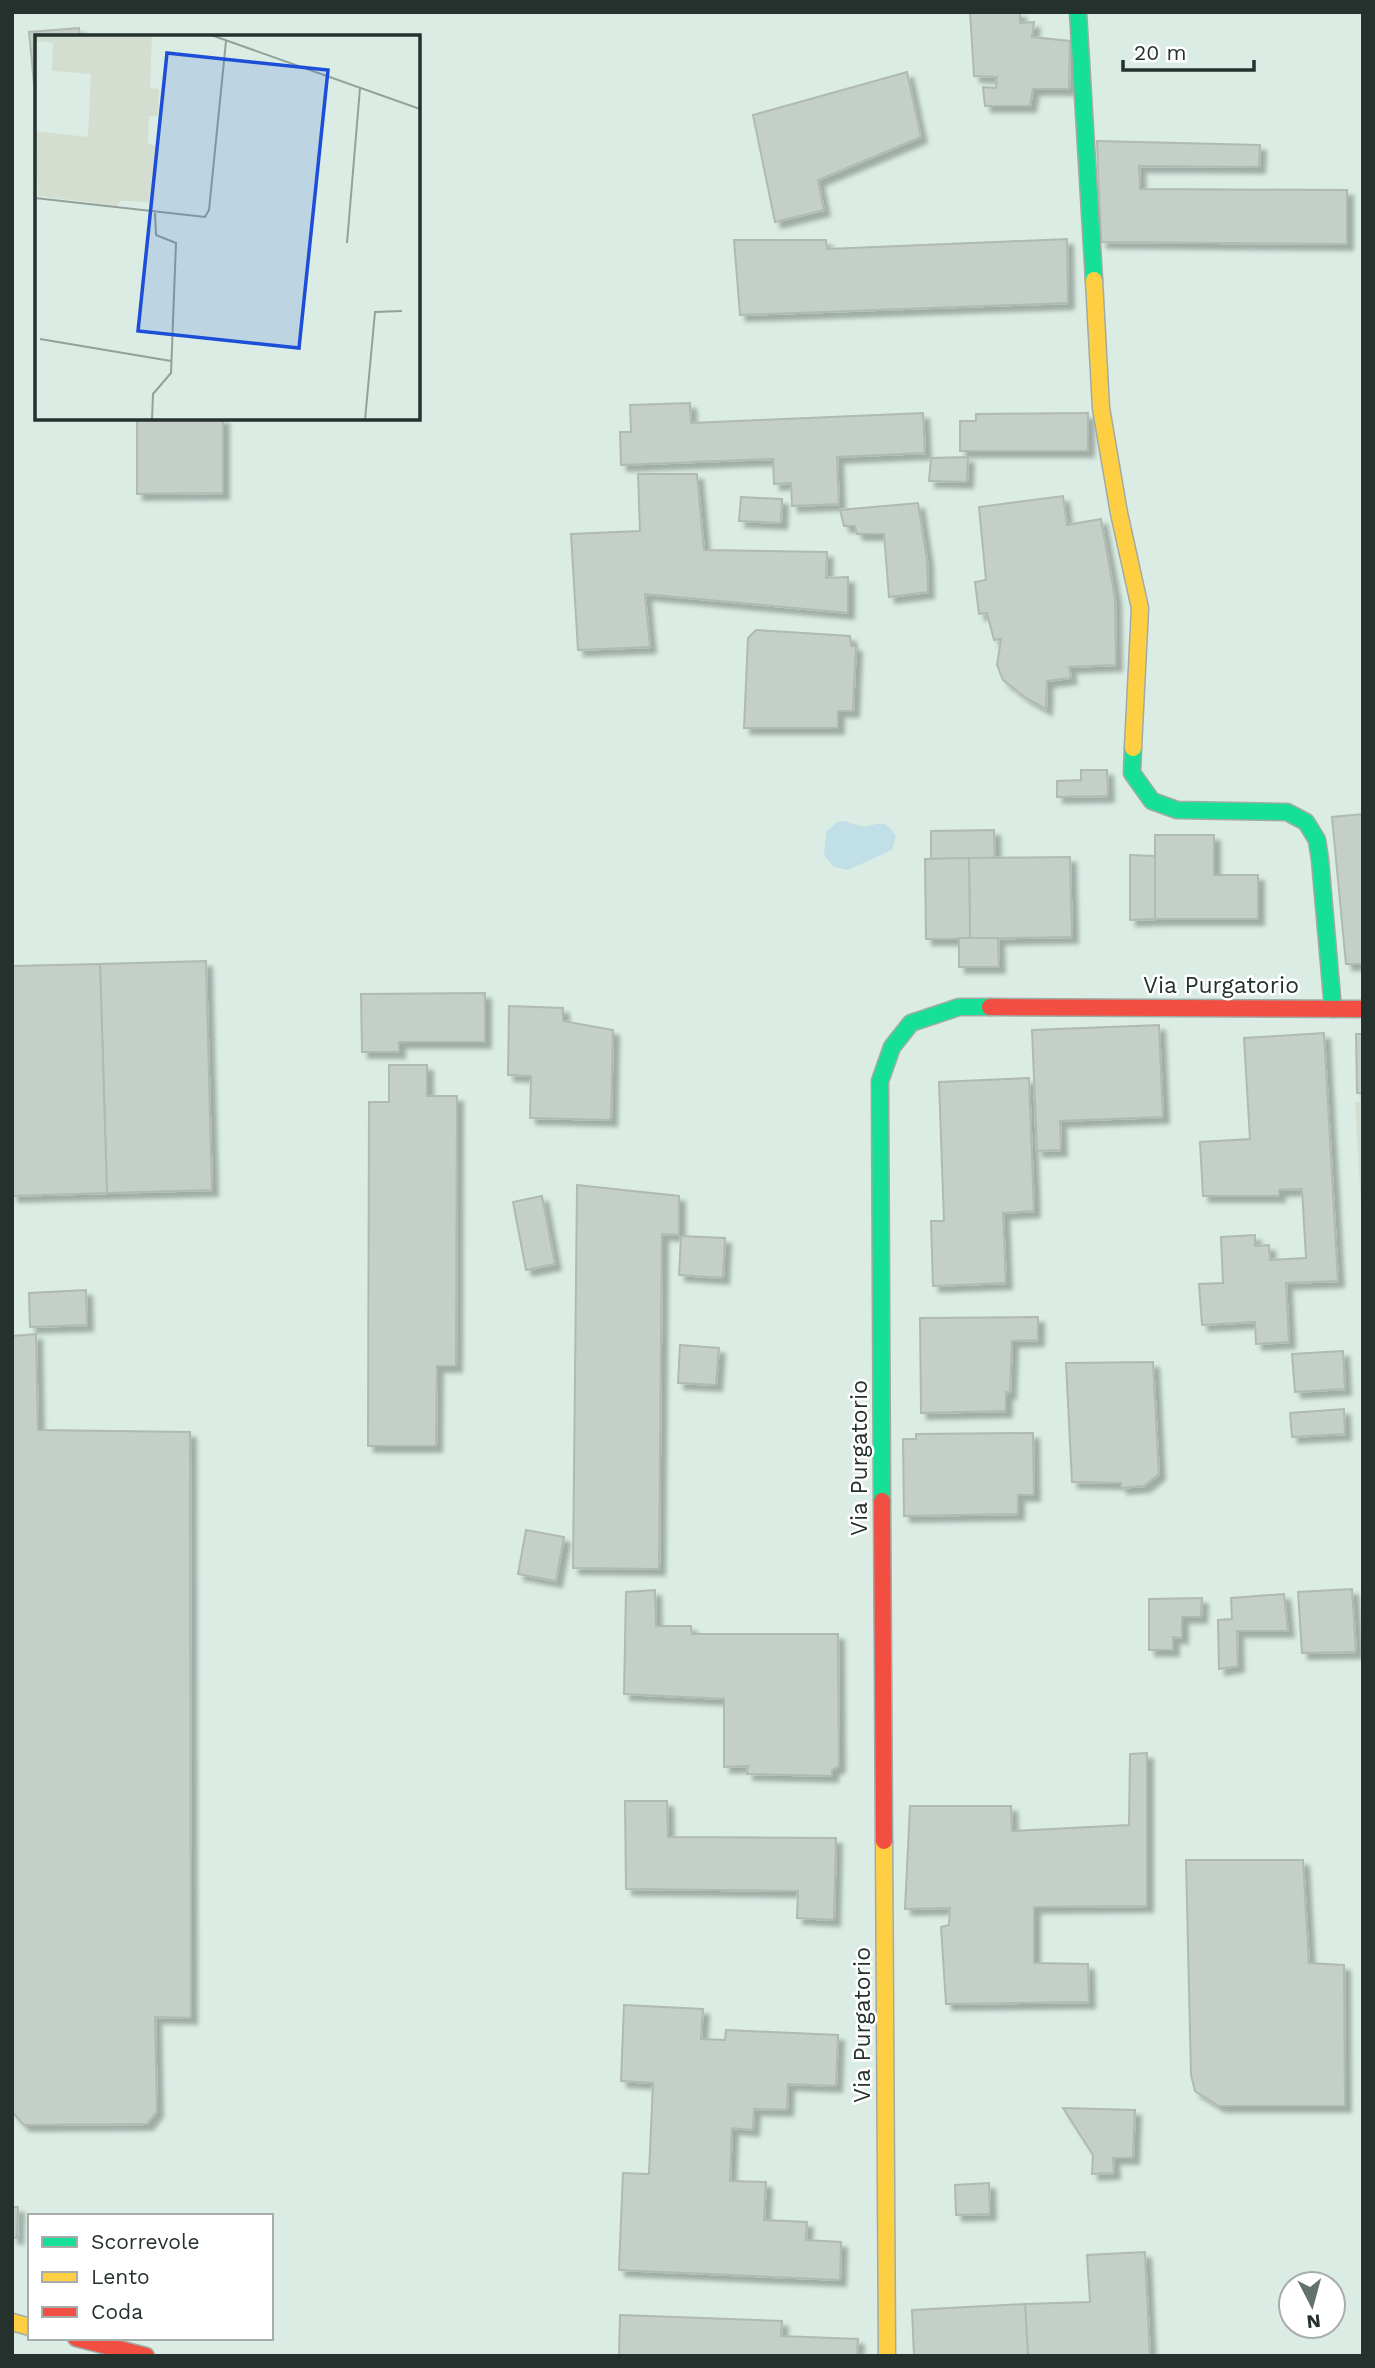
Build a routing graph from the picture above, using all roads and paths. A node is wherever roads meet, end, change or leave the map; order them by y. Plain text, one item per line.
1 (1078, 12) edge
2 (1333, 1009) junction
3 (1363, 1009) edge
4 (84, 2340) edge
5 (145, 2356) edge
6 (887, 2356) edge

1 - 2 street
2 - 3 street, Via Purgatorio
2 - 6 street, Via Purgatorio
4 - 5 street

